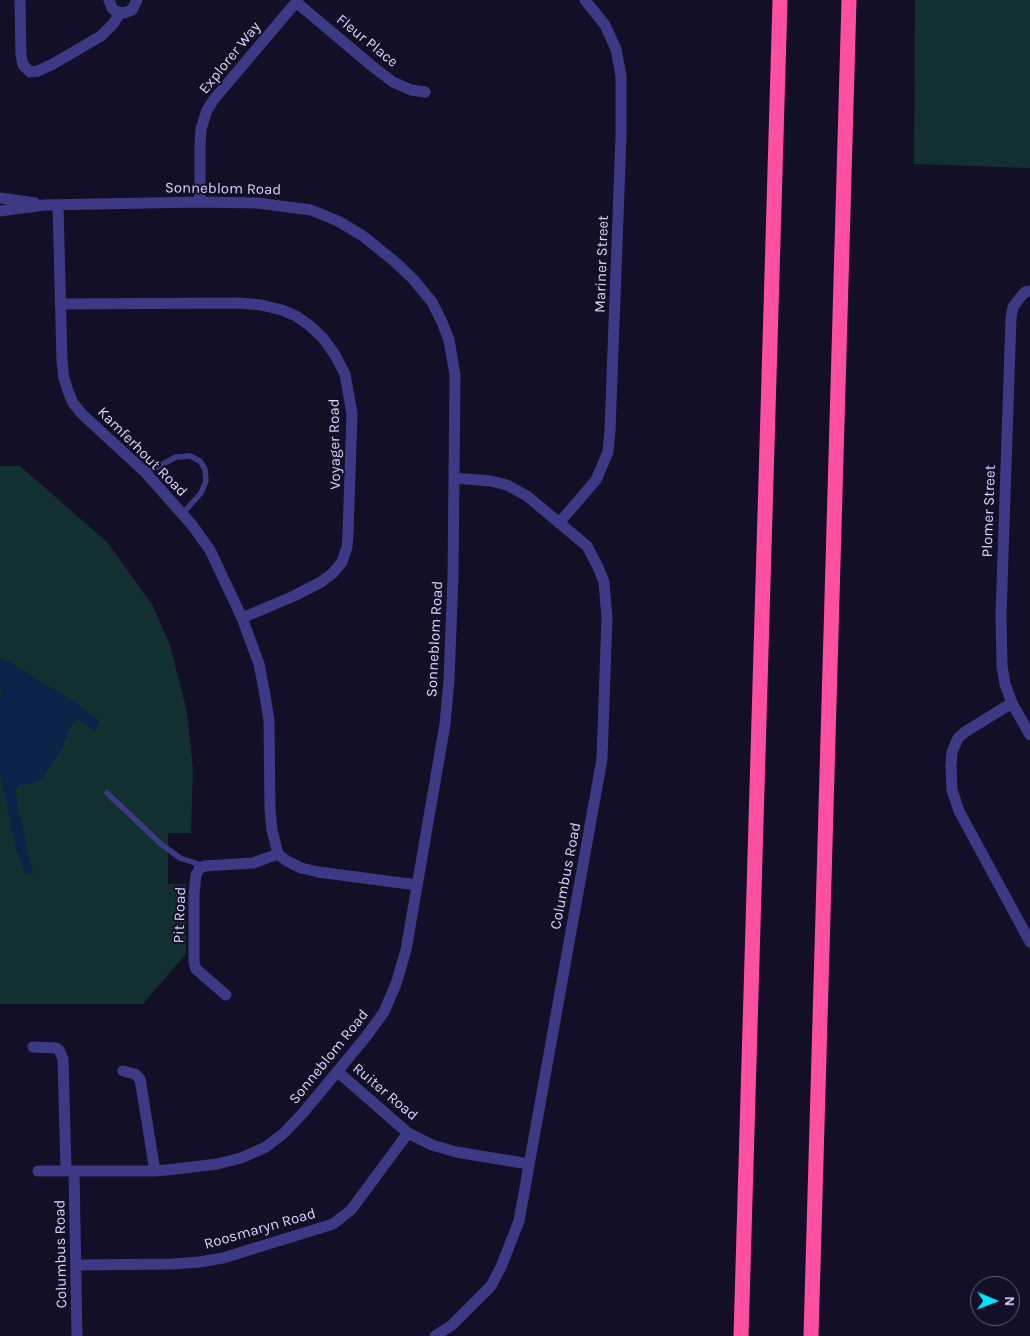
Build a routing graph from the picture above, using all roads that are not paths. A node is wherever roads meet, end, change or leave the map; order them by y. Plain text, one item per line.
1 (20, 0) edge
2 (110, 0) edge
3 (137, 0) edge
4 (585, 0) edge
5 (780, 0) edge
6 (849, 0) edge
7 (297, 1) edge
8 (120, 13) junction
9 (425, 92) dead end
10 (0, 198) edge
11 (200, 202) junction
12 (44, 205) junction
13 (58, 205) junction
14 (0, 211) edge
15 (1030, 291) edge
16 (60, 304) junction
17 (146, 473) junction
18 (454, 478) junction
19 (183, 513) junction
20 (560, 523) junction
21 (242, 618) junction
22 (1012, 703) junction
23 (1030, 735) edge
24 (107, 793) dead end
25 (278, 854) junction
26 (204, 866) junction
27 (417, 885) junction
28 (1030, 942) edge
29 (226, 995) dead end
30 (33, 1047) dead end
31 (123, 1071) dead end
32 (338, 1072) junction
33 (408, 1133) junction
34 (529, 1164) junction
35 (38, 1170) dead end
36 (70, 1171) junction
37 (155, 1171) junction
38 (76, 1265) junction
39 (77, 1336) edge
40 (435, 1336) edge
41 (741, 1336) edge
42 (811, 1336) edge

1 - 8 street
2 - 8 street
3 - 8 street
4 - 20 street, Mariner Street
5 - 41 highway
6 - 42 highway
7 - 9 street, Fleur Place
7 - 11 street, Explorer Way
10 - 12 street, Sonneblom Road
11 - 13 street, Sonneblom Road
11 - 18 street, Sonneblom Road
12 - 13 street, Sonneblom Road
12 - 14 street, Sonneblom Road
13 - 16 street, Kamferhout Road
15 - 22 street, Plomer Street
16 - 17 street, Kamferhout Road
16 - 21 street, Voyager Road
17 - 19 street, Kamferhout Road
17 - 19 lane
18 - 20 street, Columbus Road
18 - 27 street, Sonneblom Road
19 - 21 street, Kamferhout Road
20 - 34 street, Columbus Road
21 - 25 street, Kamferhout Road
22 - 23 street, Plomer Street
22 - 28 street
24 - 26 lane
25 - 26 street
25 - 27 street
26 - 29 street, Pit Road
27 - 32 street, Sonneblom Road
30 - 36 street
31 - 37 street
32 - 33 street, Ruiter Road
32 - 37 street, Sonneblom Road
33 - 34 street, Ruiter Road
33 - 38 street, Roosmaryn Road
34 - 40 street, Columbus Road
35 - 36 street, Sonneblom Road
36 - 37 street, Sonneblom Road
36 - 38 street, Columbus Road
38 - 39 street, Columbus Road

